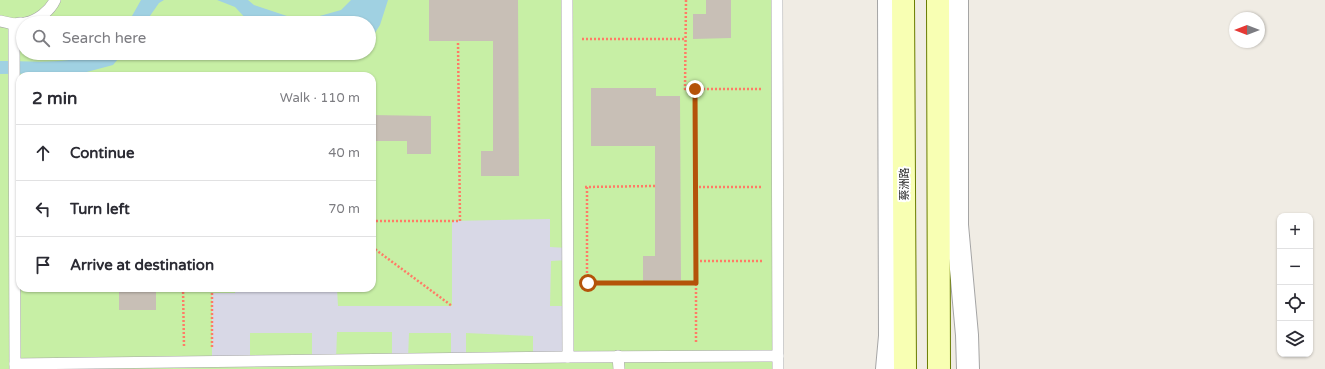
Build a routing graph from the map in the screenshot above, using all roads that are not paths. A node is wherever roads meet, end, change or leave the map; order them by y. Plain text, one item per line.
1 (55, 0) edge
2 (567, 0) edge
3 (777, 0) edge
4 (889, 0) edge
5 (903, 0) edge
6 (938, 0) edge
7 (957, 0) edge
8 (42, 16) edge
9 (0, 21) edge
10 (16, 23) edge
11 (20, 60) edge
12 (20, 72) edge
13 (16, 292) edge
14 (568, 356) junction
15 (618, 356) junction
16 (778, 356) junction
17 (440, 358) junction
18 (343, 364) edge
19 (15, 367) edge
20 (448, 369) edge
21 (619, 369) edge
22 (778, 369) edge
23 (887, 369) edge
24 (905, 369) edge
25 (938, 369) edge
26 (968, 369) edge

1 - 8 lane
2 - 14 lane
3 - 16 lane
4 - 23 street
5 - 24 main road, 蔡洲路
6 - 25 main road
7 - 26 street
9 - 10 lane
11 - 12 lane
13 - 19 lane
14 - 15 lane
14 - 17 lane
15 - 16 lane
15 - 21 lane
16 - 22 lane
17 - 18 lane
17 - 20 lane
18 - 19 lane

